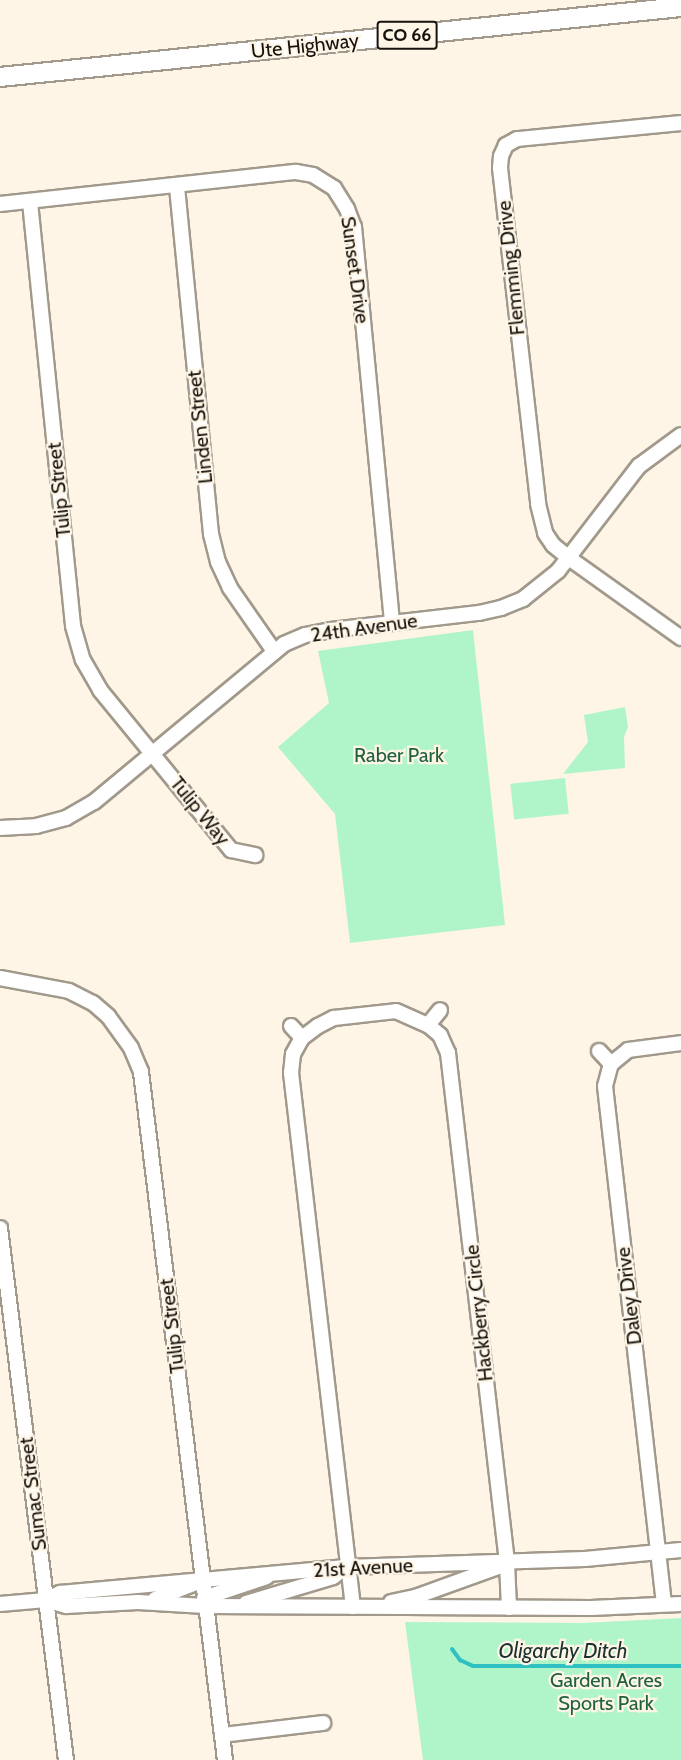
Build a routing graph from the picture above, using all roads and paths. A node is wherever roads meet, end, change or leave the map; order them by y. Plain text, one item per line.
1 (681, 7) edge
2 (0, 77) edge
3 (681, 123) edge
4 (177, 187) junction
5 (30, 202) junction
6 (0, 204) edge
7 (681, 435) edge
8 (569, 558) junction
9 (392, 623) junction
10 (681, 638) edge
11 (274, 651) junction
12 (153, 754) junction
13 (0, 828) edge
14 (255, 855) dead end
15 (0, 978) edge
16 (440, 1011) dead end
17 (428, 1025) junction
18 (291, 1026) dead end
19 (302, 1038) junction
20 (681, 1043) edge
21 (599, 1051) dead end
22 (611, 1064) junction
23 (0, 1228) edge
24 (681, 1550) edge
25 (658, 1552) junction
26 (507, 1562) junction
27 (346, 1567) junction
28 (277, 1573) junction
29 (202, 1579) junction
30 (46, 1600) junction
31 (138, 1602) junction
32 (205, 1602) junction
33 (664, 1604) junction
34 (681, 1604) edge
35 (0, 1605) edge
36 (232, 1607) junction
37 (352, 1607) junction
38 (368, 1607) junction
39 (509, 1608) junction
40 (322, 1723) dead end
41 (222, 1735) junction
42 (66, 1760) edge
43 (225, 1760) edge

1 - 2 main road, Ute Highway / CO 66
3 - 8 street, Flemming Drive
4 - 5 street, Sunset Drive
4 - 9 street, Sunset Drive
4 - 11 street, Linden Street
5 - 6 street, Sunset Drive
5 - 12 street, Tulip Street
7 - 8 street, 24th Avenue
8 - 9 street, 24th Avenue
8 - 10 street, Flemming Drive
9 - 11 street, 24th Avenue
11 - 12 street, 24th Avenue
12 - 13 street, 24th Avenue
12 - 14 street, Tulip Way
15 - 29 street, Tulip Street
16 - 17 street
17 - 19 street, Hackberry Circle
17 - 26 street, Hackberry Circle
18 - 19 street
19 - 27 street
20 - 22 street
21 - 22 street
22 - 25 street, Daley Drive
23 - 30 street, Sumac Street
24 - 25 street, 21st Avenue
25 - 26 street, 21st Avenue
25 - 33 street, Daley Drive
26 - 27 street, 21st Avenue
26 - 38 street
26 - 39 street, Hackberry Circle
27 - 28 street, 21st Avenue
27 - 36 street
27 - 37 street
28 - 29 street, 21st Avenue
28 - 32 street
29 - 30 street, 21st Avenue
29 - 31 street
29 - 32 street, Tulip Street
30 - 31 street, 21st Avenue
30 - 35 street, 21st Avenue
30 - 42 street, Sumac Street
31 - 32 street, 21st Avenue
32 - 36 street, 21st Avenue
32 - 41 street, Tulip Street
33 - 34 street, 21st Avenue
33 - 39 street, 21st Avenue
36 - 37 street, 21st Avenue
37 - 38 street, 21st Avenue
38 - 39 street, 21st Avenue
40 - 41 street
41 - 43 street, Tulip Street

